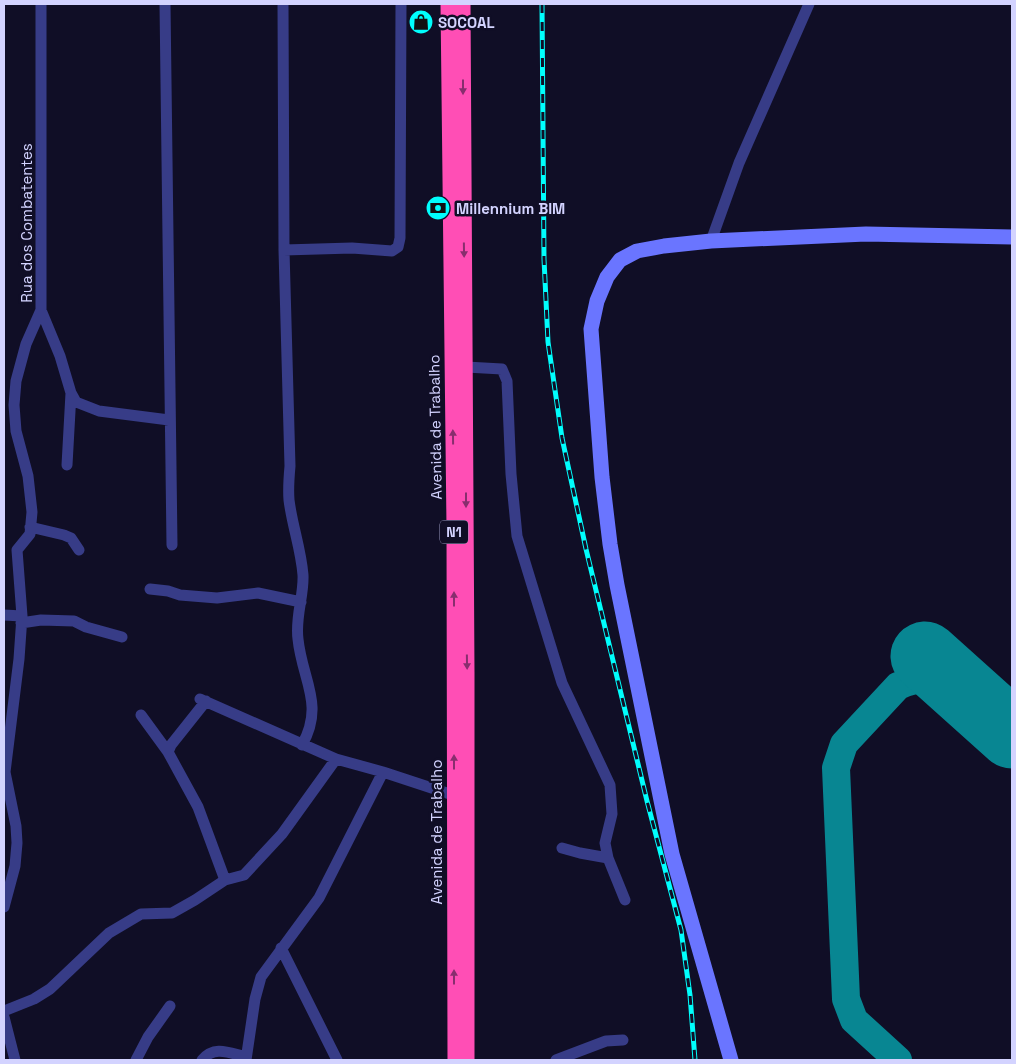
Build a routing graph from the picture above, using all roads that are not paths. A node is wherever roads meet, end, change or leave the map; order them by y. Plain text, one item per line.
1 (41, 4) edge
2 (165, 4) edge
3 (283, 4) edge
4 (400, 4) edge
5 (448, 4) edge
6 (462, 4) edge
7 (808, 4) edge
8 (456, 53) junction
9 (457, 228) junction
10 (1012, 237) edge
11 (710, 242) junction
12 (284, 250) junction
13 (40, 310) junction
14 (466, 367) junction
15 (70, 393) junction
16 (169, 420) junction
17 (67, 465) dead end
18 (30, 527) junction
19 (172, 545) dead end
20 (460, 546) junction
21 (79, 550) dead end
22 (150, 589) dead end
23 (301, 602) junction
24 (4, 615) edge
25 (22, 619) junction
26 (122, 637) dead end
27 (141, 715) dead end
28 (302, 745) junction
29 (168, 752) junction
30 (336, 759) junction
31 (383, 772) junction
32 (461, 798) junction
33 (562, 848) dead end
34 (608, 858) junction
35 (225, 880) junction
36 (625, 900) dead end
37 (4, 907) edge
38 (281, 948) junction
39 (170, 1006) dead end
40 (461, 1008) junction
41 (4, 1011) edge
42 (4, 1017) edge
43 (622, 1040) dead end
44 (246, 1059) edge
45 (15, 1060) edge
46 (136, 1060) edge
47 (202, 1060) edge
48 (337, 1060) edge
49 (454, 1060) edge
50 (467, 1060) edge
51 (556, 1060) edge
52 (731, 1060) edge

1 - 13 street, Rua dos Combatentes
2 - 16 street
3 - 12 street
4 - 12 street
5 - 8 highway, Avenida de Trabalho / N1
6 - 8 highway, Avenida de Trabalho / N1
7 - 11 street
8 - 9 highway, Avenida de Trabalho / N1
9 -> 14 highway, Avenida de Trabalho / N1
20 -> 9 highway, Avenida de Trabalho / N1
10 - 11 street
11 - 52 street
12 - 23 street
13 - 15 street
13 - 18 street, Rua dos Combatentes
14 -> 20 highway, Avenida de Trabalho / N1
14 - 34 street
15 - 16 street
15 - 17 street
16 - 19 street
18 - 21 street
18 - 25 street, Rua dos Combatentes
20 - 32 highway, Avenida de Trabalho / N1
22 - 23 street
23 - 28 street
24 - 25 street
25 - 26 street
25 - 37 street, Rua dos Combatentes
27 - 29 street
28 - 29 street
28 - 30 street
29 - 35 street
30 - 31 street
30 - 35 street
31 - 32 street
31 - 38 street
32 - 40 highway, Avenida de Trabalho / N1
33 - 34 street
34 - 36 street
35 - 41 street
38 - 44 street
38 - 48 street
39 - 46 street
40 - 49 highway, Avenida de Trabalho / N1
40 - 50 highway, Avenida de Trabalho / N1
42 - 45 street
43 - 51 street
44 - 47 street

